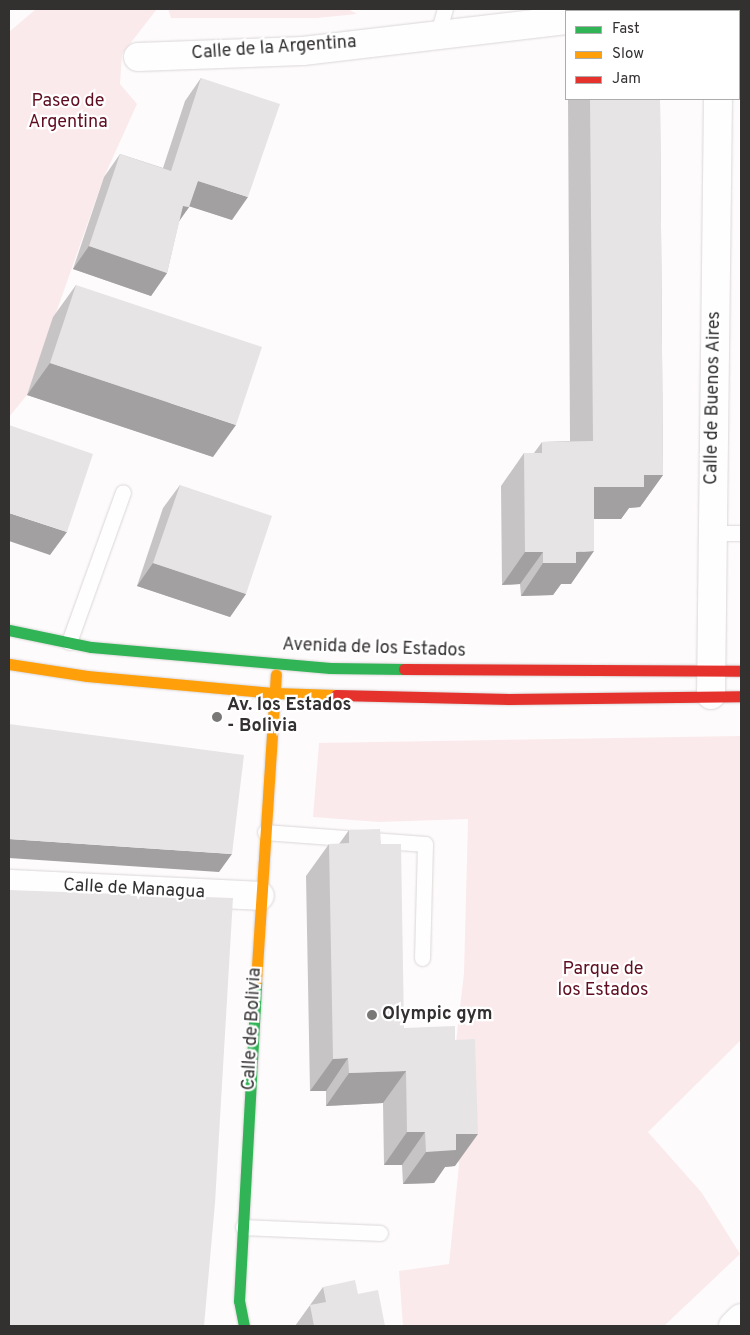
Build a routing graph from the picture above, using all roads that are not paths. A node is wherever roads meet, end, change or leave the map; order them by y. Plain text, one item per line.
1 (565, 20) edge
2 (442, 21) edge
3 (138, 57) dead end
4 (718, 100) edge
5 (123, 492) dead end
6 (711, 533) junction
7 (741, 533) edge
8 (9, 630) edge
9 (69, 642) junction
10 (9, 664) edge
11 (277, 664) junction
12 (741, 671) edge
13 (711, 684) junction
14 (275, 693) junction
15 (741, 696) edge
16 (265, 832) junction
17 (9, 884) edge
18 (260, 896) junction
19 (422, 958) dead end
20 (243, 1227) junction
21 (380, 1233) dead end
22 (741, 1318) edge
23 (244, 1326) edge
24 (733, 1326) edge

1 - 2 street, Calle de la Argentina
2 - 3 street, Calle de la Argentina
4 - 6 street, Calle de Buenos Aires
5 - 9 lane
6 - 7 lane
6 - 13 street, Calle de Buenos Aires
8 - 9 street, Avenida de los Estados
9 - 11 street, Avenida de los Estados
10 - 14 street, Avenida de los Estados
11 - 13 street, Avenida de los Estados
11 - 14 street, Calle de Bolivia
12 - 13 street, Avenida de los Estados
13 - 14 street, Avenida de los Estados
13 - 15 street, Avenida de los Estados
14 - 16 street, Calle de Bolivia
16 - 18 street, Calle de Bolivia
16 - 19 lane
17 - 18 street, Calle de Managua
18 - 20 street, Calle de Bolivia
20 - 21 lane
20 - 23 street, Calle de Bolivia
22 - 24 street

